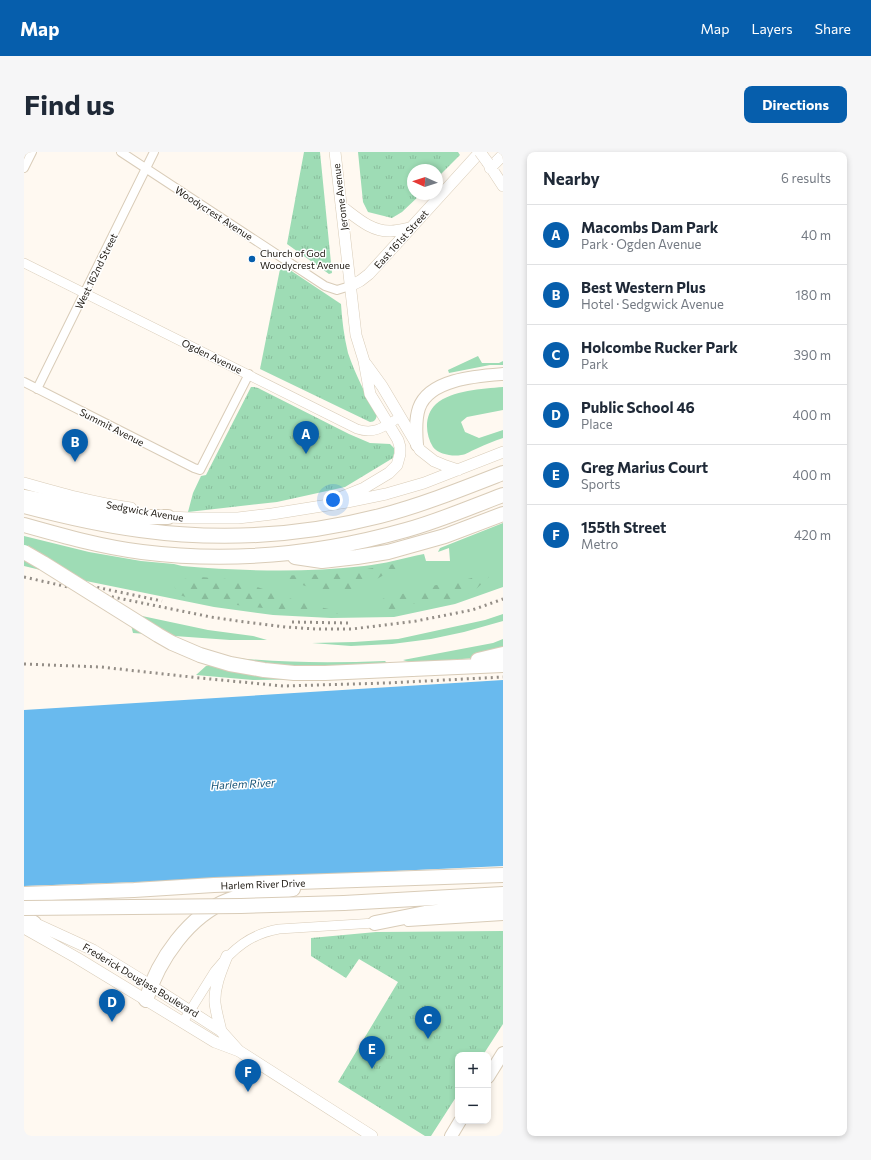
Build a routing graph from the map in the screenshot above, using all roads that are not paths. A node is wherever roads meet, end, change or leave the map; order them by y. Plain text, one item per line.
1 (32, 152) edge
2 (121, 152) edge
3 (154, 152) edge
4 (335, 152) edge
5 (480, 152) edge
6 (503, 155) edge
7 (489, 165) junction
8 (24, 168) edge
9 (146, 169) junction
10 (503, 186) edge
11 (341, 206) junction
12 (410, 228) junction
13 (24, 263) edge
14 (350, 286) junction
15 (85, 293) junction
16 (364, 360) junction
17 (249, 374) junction
18 (503, 374) edge
19 (24, 382) edge
20 (37, 389) junction
21 (400, 417) junction
22 (389, 424) junction
23 (417, 445) junction
24 (503, 452) edge
25 (458, 470) junction
26 (503, 473) edge
27 (24, 483) edge
28 (503, 495) edge
29 (24, 497) edge
30 (24, 506) edge
31 (317, 506) junction
32 (503, 514) edge
33 (168, 517) junction
34 (24, 525) edge
35 (24, 552) edge
36 (271, 554) junction
37 (503, 654) edge
38 (503, 665) edge
39 (443, 667) junction
40 (503, 875) edge
41 (324, 882) junction
42 (24, 894) edge
43 (503, 894) edge
44 (503, 906) edge
45 (24, 908) edge
46 (503, 916) edge
47 (375, 923) junction
48 (28, 925) edge
49 (75, 941) junction
50 (69, 954) junction
51 (227, 956) junction
52 (120, 966) junction
53 (112, 978) junction
54 (150, 985) junction
55 (146, 1000) junction
56 (190, 1010) junction
57 (182, 1022) junction
58 (222, 1031) junction
59 (239, 1051) junction
60 (503, 1052) edge
61 (491, 1071) edge
62 (457, 1124) edge
63 (372, 1136) edge
64 (450, 1136) edge

1 - 8 street
2 - 9 street, Woodycrest Avenue
3 - 9 street, West 162nd Street
4 - 11 main road, Jerome Avenue
5 - 7 main road, bridge
5 - 12 main road, East 161st Street
6 - 7 main road
7 - 10 main road
9 - 14 street, Woodycrest Avenue
9 - 15 street, West 162nd Street
11 - 12 main road
11 - 14 main road, Jerome Avenue
12 - 14 main road, East 161st Street
13 - 15 street, Ogden Avenue
14 - 16 main road, Jerome Avenue
15 - 17 street, Ogden Avenue
15 - 20 street, West 162nd Street
16 - 21 main road, Jerome Avenue
16 - 22 main road, Jerome Avenue
17 - 20 street, Summit Avenue
17 - 22 street, Ogden Avenue
18 - 23 main road
19 - 20 street, Summit Avenue
21 - 22 street, Ogden Avenue
21 - 23 main road, Jerome Avenue
22 - 31 main road, Jerome Avenue
23 - 25 main road, Jerome Avenue
24 - 25 main road
25 - 31 main road
26 - 30 highway
27 - 33 main road, Sedgwick Avenue
28 - 36 highway
29 - 33 highway
31 - 33 main road, Sedgwick Avenue
32 - 36 highway
34 - 36 highway
35 - 39 highway, bridge
37 - 39 highway
38 - 39 highway
40 - 41 highway, Harlem River Drive
41 - 42 highway, Harlem River Drive
41 - 54 highway
43 - 45 highway, bridge
44 - 47 highway
46 - 47 street
47 - 51 street
48 - 49 main road, Frederick Douglass Boulevard
48 - 50 main road, Frederick Douglass Boulevard
49 - 50 main road
49 - 52 main road, Frederick Douglass Boulevard
50 - 53 main road, Frederick Douglass Boulevard
51 - 56 street
51 - 58 main road
52 - 53 main road
52 - 54 main road, Frederick Douglass Boulevard
53 - 55 main road, Frederick Douglass Boulevard
54 - 55 highway
54 - 56 main road, Frederick Douglass Boulevard
55 - 57 main road, Frederick Douglass Boulevard
56 - 57 street
56 - 58 main road, Frederick Douglass Boulevard
57 - 59 main road, Frederick Douglass Boulevard
58 - 59 main road, Frederick Douglass Boulevard
59 - 63 main road, Frederick Douglass Boulevard
60 - 61 main road
62 - 64 main road

